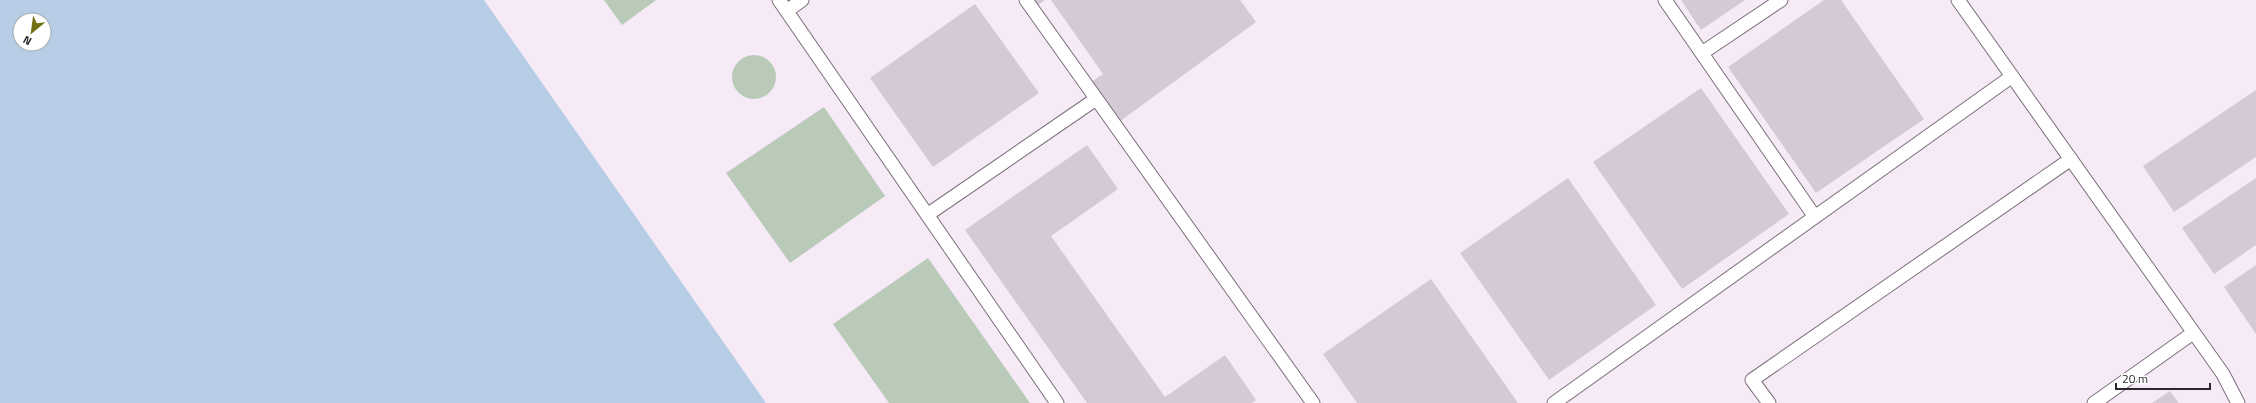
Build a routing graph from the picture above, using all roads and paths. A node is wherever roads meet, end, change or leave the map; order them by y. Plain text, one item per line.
1 (779, 0) edge
2 (802, 0) edge
3 (1026, 0) edge
4 (1665, 0) edge
5 (1781, 0) edge
6 (1958, 0) edge
7 (786, 11) junction
8 (1702, 53) junction
9 (2011, 77) junction
10 (1096, 98) junction
11 (2071, 159) junction
12 (927, 215) junction
13 (1815, 217) junction
14 (2193, 333) junction
15 (1307, 401) edge
16 (1057, 403) edge
17 (1554, 403) edge
18 (1769, 403) edge
19 (2094, 403) edge
20 (2238, 403) edge

1 - 7 lane
2 - 7 lane
3 - 10 lane
4 - 8 lane
5 - 8 lane
6 - 9 lane
7 - 12 lane
8 - 13 lane
9 - 11 lane
9 - 13 lane
10 - 12 lane
10 - 15 lane
11 - 14 lane
11 - 18 lane
12 - 16 lane
13 - 17 lane
14 - 19 lane
14 - 20 lane

